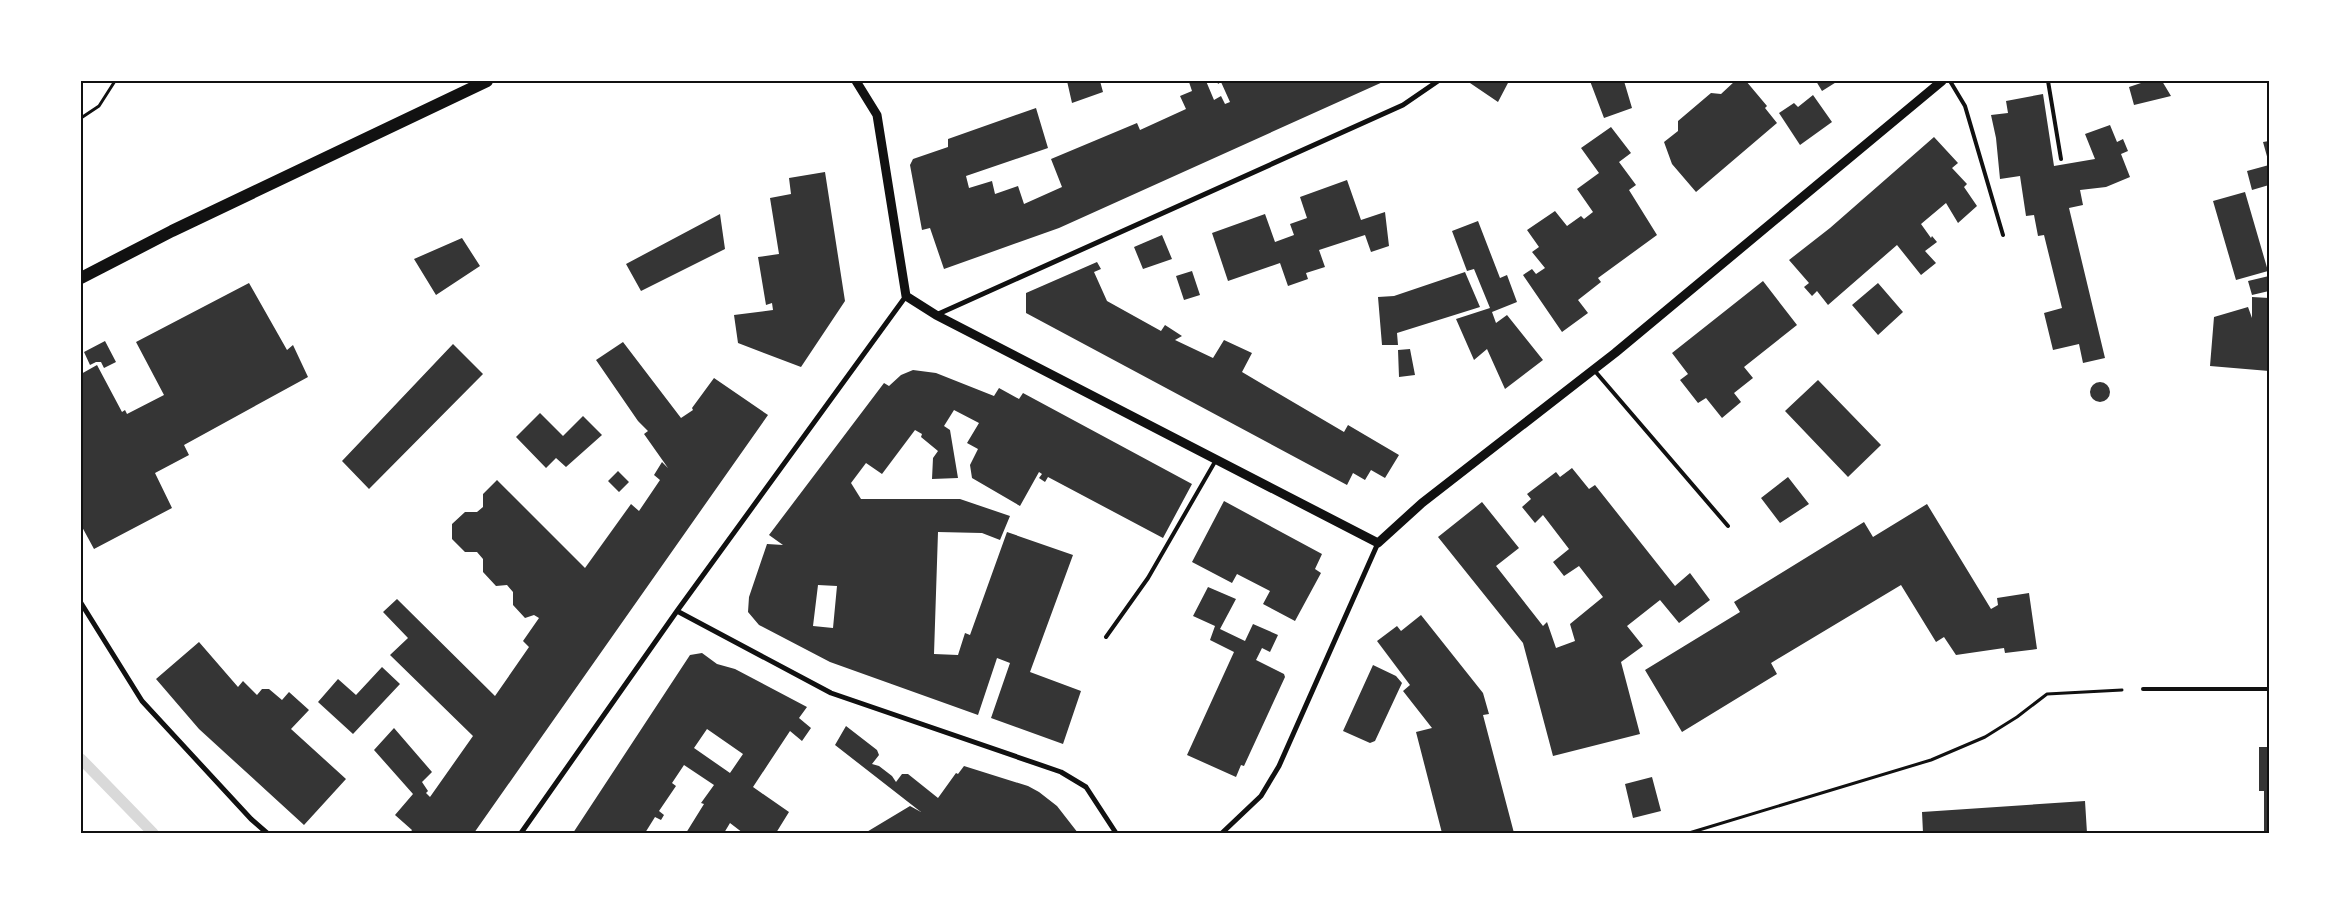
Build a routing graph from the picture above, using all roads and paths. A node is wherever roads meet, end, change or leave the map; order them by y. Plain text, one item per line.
1 (115, 81) edge
2 (487, 81) edge
3 (856, 81) edge
4 (1438, 81) edge
5 (1942, 81) edge
6 (1950, 81) edge
7 (2048, 81) edge
8 (81, 118) edge
9 (2061, 159) dead end
10 (2003, 235) dead end
11 (81, 278) edge
12 (906, 296) junction
13 (936, 316) junction
14 (1593, 370) junction
15 (1216, 460) junction
16 (1728, 526) dead end
17 (1378, 543) junction
18 (81, 603) edge
19 (677, 611) junction
20 (1106, 637) dead end
21 (2269, 689) edge
22 (2143, 690) joint
23 (267, 833) edge
24 (521, 833) edge
25 (1116, 833) edge
26 (1222, 833) edge
27 (1689, 833) edge

1 - 8 path
2 - 11 main road
3 - 12 street
4 - 13 street
5 - 14 street
6 - 10 lane
7 - 9 lane
12 - 13 street
12 - 19 street
13 - 15 street
14 - 16 lane
14 - 17 street
15 - 17 street
15 - 20 lane
17 - 26 street
18 - 23 street
19 - 24 street
19 - 25 street
21 - 22 lane
22 - 27 path

